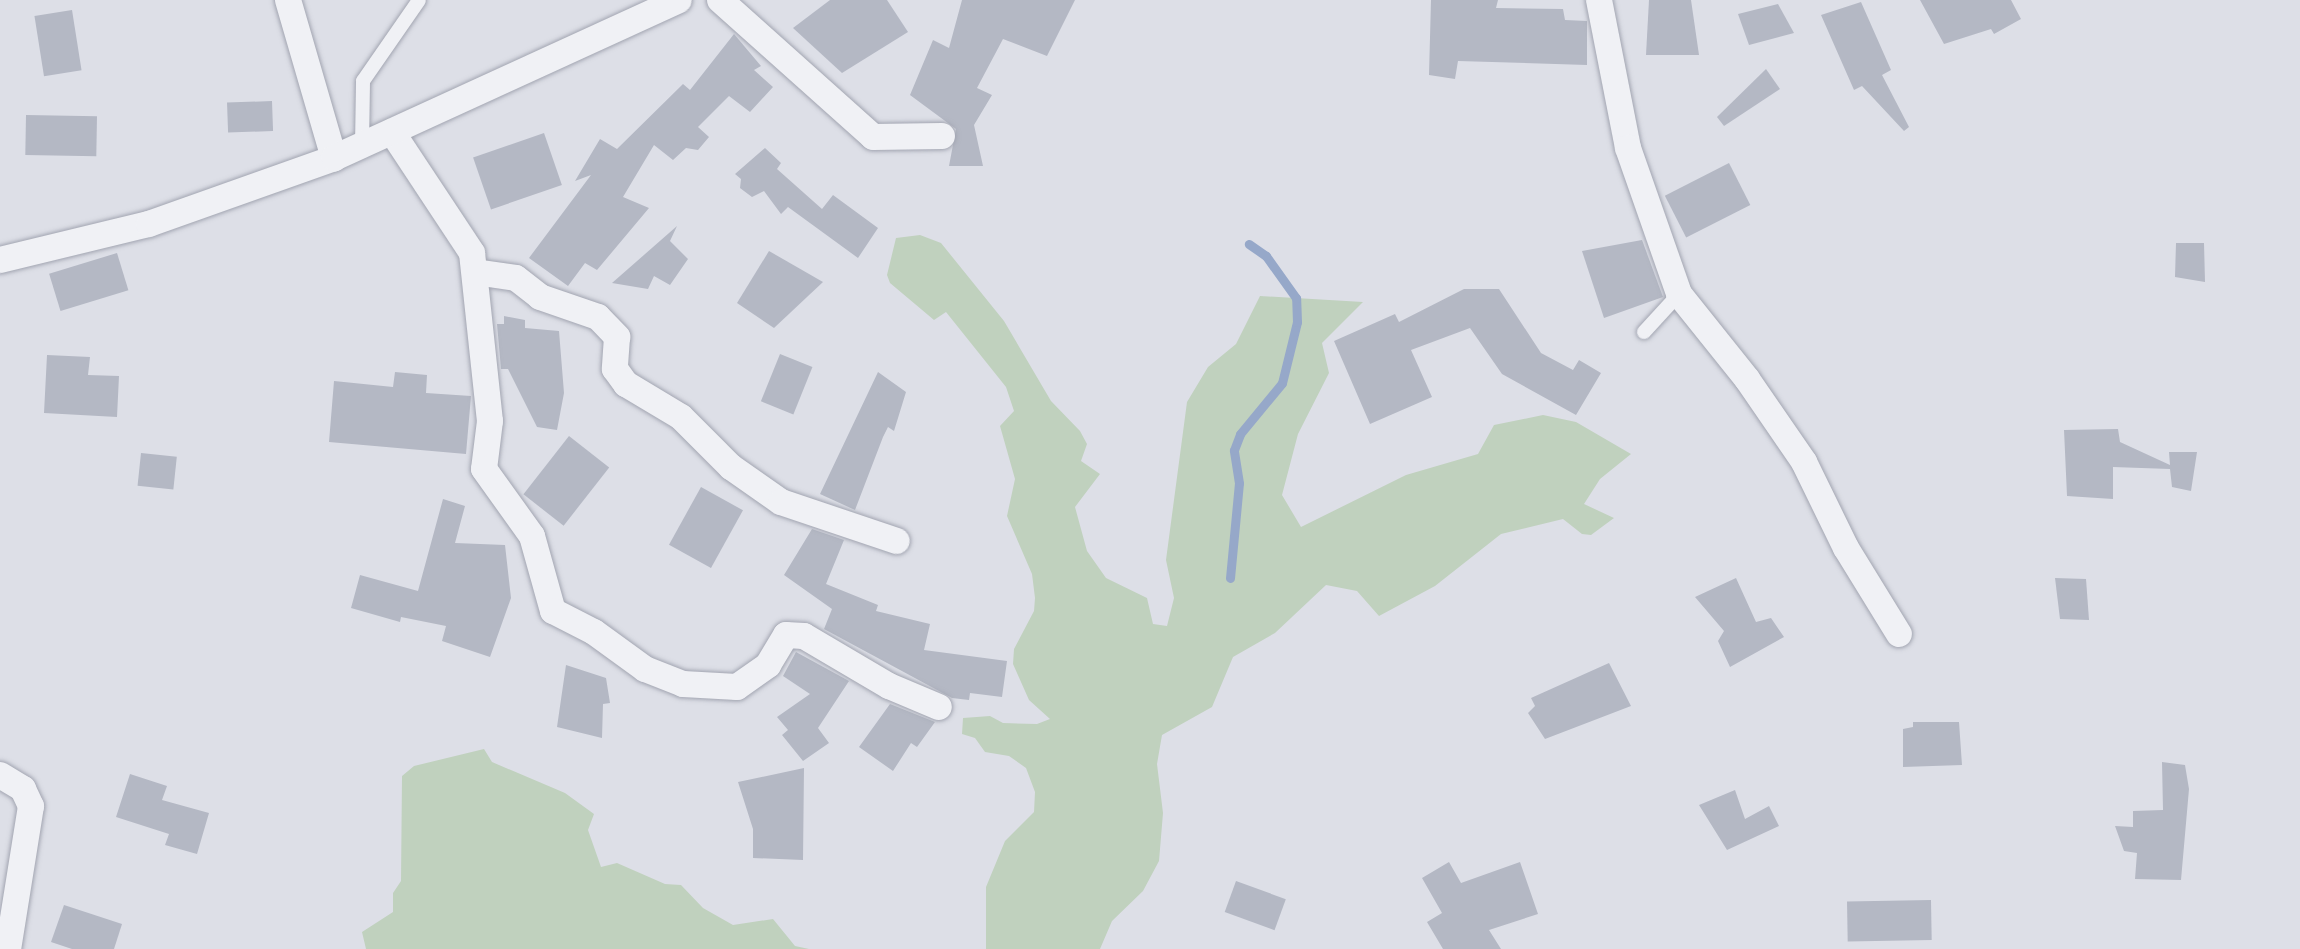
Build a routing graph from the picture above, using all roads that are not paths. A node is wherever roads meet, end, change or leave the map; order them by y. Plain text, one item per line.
1 (288, 0) edge
2 (419, 0) edge
3 (679, 0) edge
4 (720, 0) edge
5 (1599, 0) edge
6 (392, 132) junction
7 (942, 136) dead end
8 (362, 146) junction
9 (334, 158) junction
10 (1, 255) edge
11 (475, 272) junction
12 (1679, 294) junction
13 (1644, 332) dead end
14 (897, 541) dead end
15 (1899, 634) dead end
16 (939, 707) dead end
17 (0, 775) edge
18 (8, 949) edge

1 - 9 street
2 - 8 lane
3 - 6 street
4 - 7 street
5 - 12 street
6 - 8 street
6 - 11 street
8 - 9 street
9 - 10 street
11 - 14 street
11 - 16 street
12 - 13 lane
12 - 15 street
17 - 18 street

